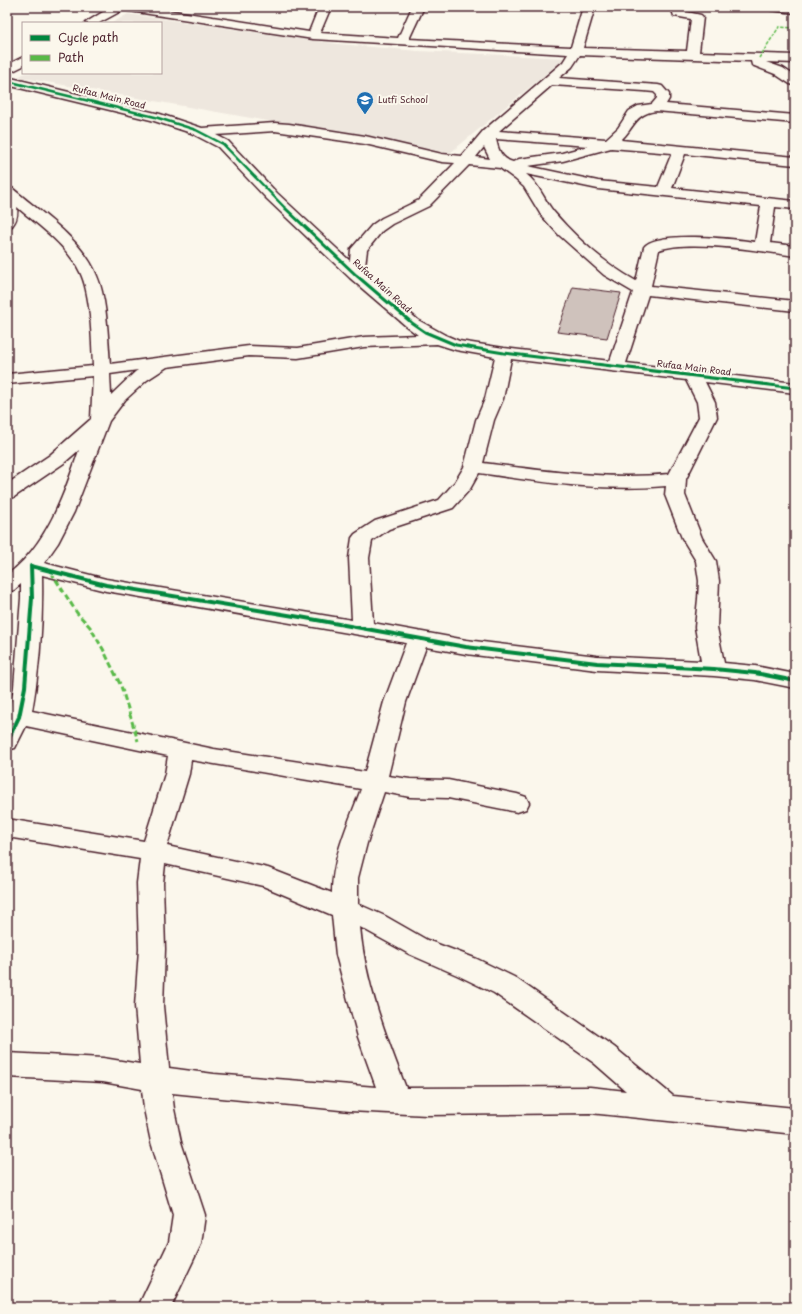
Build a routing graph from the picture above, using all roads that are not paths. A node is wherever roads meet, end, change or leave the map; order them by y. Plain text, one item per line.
1 (119, 7) edge
2 (126, 7) edge
3 (325, 7) edge
4 (418, 7) edge
5 (589, 7) edge
6 (677, 7) edge
7 (771, 7) edge
8 (795, 10) edge
9 (93, 22) edge
10 (313, 36) junction
11 (402, 42) junction
12 (576, 51) junction
13 (693, 55) junction
14 (743, 58) junction
15 (795, 59) edge
16 (22, 62) edge
17 (7, 70) edge
18 (7, 81) edge
19 (549, 81) junction
20 (795, 82) edge
21 (656, 107) junction
22 (795, 119) edge
23 (200, 132) junction
24 (488, 134) junction
25 (609, 144) junction
26 (680, 150) junction
27 (466, 160) junction
28 (795, 161) edge
29 (504, 164) junction
30 (7, 191) edge
31 (663, 192) junction
32 (769, 202) junction
33 (795, 205) edge
34 (7, 223) edge
35 (762, 246) junction
36 (795, 251) edge
37 (356, 274) junction
38 (642, 290) junction
39 (795, 306) edge
40 (439, 339) junction
41 (504, 353) junction
42 (165, 362) junction
43 (616, 367) junction
44 (102, 370) junction
45 (693, 376) junction
46 (7, 379) edge
47 (795, 388) edge
48 (99, 421) junction
49 (473, 467) junction
50 (676, 479) junction
51 (7, 493) edge
52 (31, 566) junction
53 (7, 586) edge
54 (363, 629) junction
55 (418, 640) junction
56 (714, 669) junction
57 (795, 681) edge
58 (13, 715) edge
59 (7, 742) edge
60 (181, 750) junction
61 (375, 782) junction
62 (517, 803) dead end
63 (7, 828) edge
64 (153, 852) junction
65 (345, 909) junction
66 (7, 1066) edge
67 (156, 1079) junction
68 (396, 1100) junction
69 (666, 1108) junction
70 (795, 1121) edge
71 (154, 1307) edge

1 - 9 street
2 - 10 street
3 - 10 street
4 - 11 street
5 - 12 street
6 - 13 street
7 - 8 street
10 - 11 street
11 - 12 street
12 - 13 street
12 - 19 street
13 - 14 street
14 - 15 street
14 - 20 street
16 - 17 street
18 - 23 street, Rufaa Main Road
19 - 21 street
19 - 24 street
21 - 22 street
21 - 25 street
23 - 27 street
23 - 37 street, Rufaa Main Road
24 - 25 street
24 - 27 street
24 - 29 street
25 - 26 street
25 - 29 street
26 - 28 street
26 - 31 street
27 - 29 street
27 - 37 street
29 - 31 street
29 - 38 street
30 - 34 street
30 - 44 street
31 - 32 street
32 - 33 street
32 - 35 street
35 - 36 street
35 - 38 street
37 - 40 street, Rufaa Main Road
38 - 39 street
38 - 43 street
40 - 41 street, Rufaa Main Road
40 - 42 street
41 - 43 street, Rufaa Main Road
41 - 49 street
42 - 44 street
42 - 48 street
43 - 45 street, Rufaa Main Road
44 - 46 street
44 - 48 street
45 - 47 street, Rufaa Main Road
45 - 50 street
48 - 51 street
48 - 52 street
49 - 50 street
49 - 54 street
50 - 56 street
52 - 53 street
52 - 54 street
52 - 58 street
54 - 55 street
55 - 56 street
55 - 61 street
56 - 57 street
58 - 59 street
58 - 60 street
60 - 61 street
60 - 64 street
61 - 62 street
61 - 65 street
63 - 64 street
64 - 65 street
64 - 67 street
65 - 68 street
65 - 69 street
66 - 67 street
67 - 68 street
67 - 71 street
68 - 69 street
69 - 70 street

